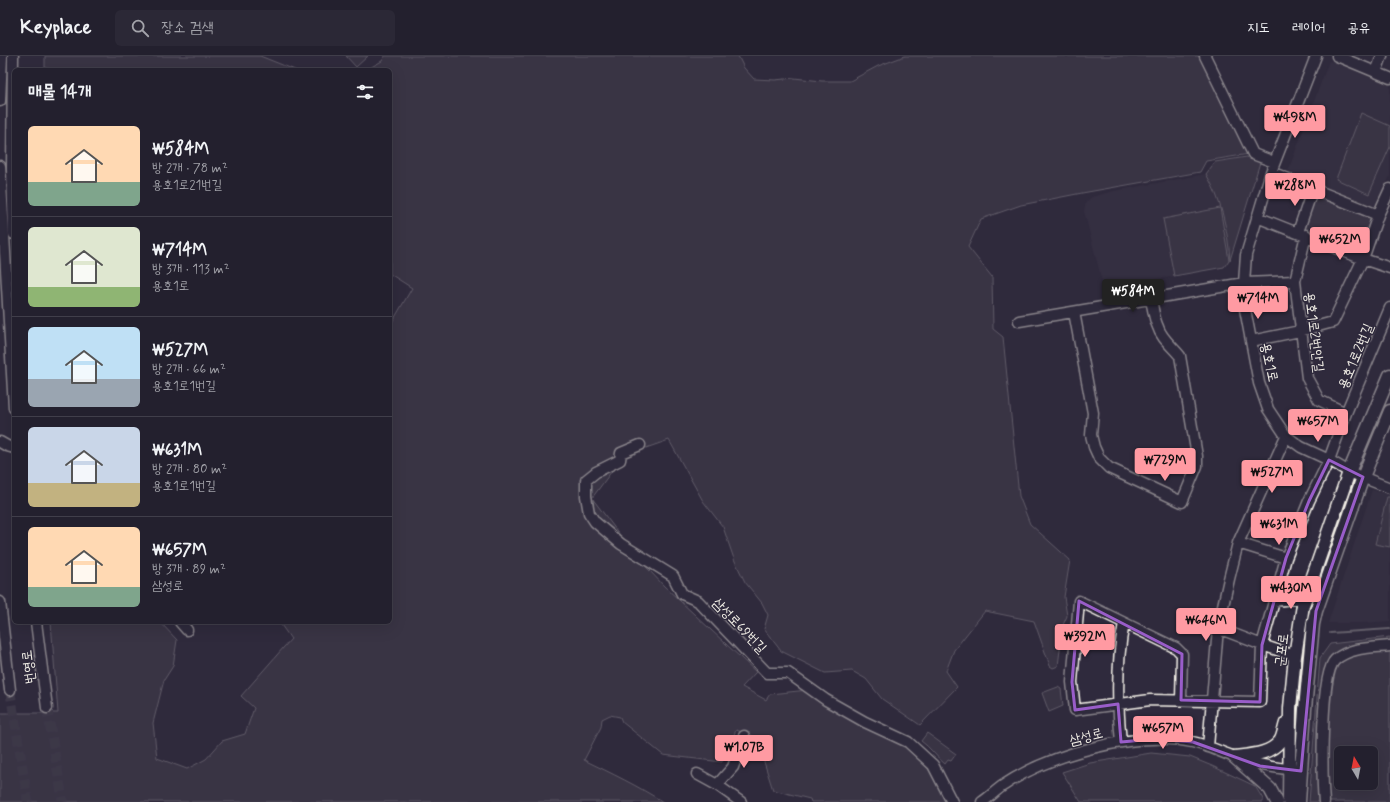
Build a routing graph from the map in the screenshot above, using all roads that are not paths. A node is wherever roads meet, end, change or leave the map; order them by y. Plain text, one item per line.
1 (2, 56) edge
2 (13, 56) edge
3 (1206, 56) edge
4 (1316, 56) edge
5 (1337, 56) edge
6 (1382, 56) edge
7 (13, 68) edge
8 (1376, 72) junction
9 (1390, 78) edge
10 (0, 102) edge
11 (0, 166) edge
12 (1273, 167) junction
13 (1313, 188) junction
14 (1390, 189) edge
15 (1378, 215) junction
16 (1257, 216) junction
17 (1302, 234) junction
18 (1363, 259) junction
19 (1390, 268) edge
20 (1295, 281) junction
21 (1244, 283) junction
22 (1151, 299) junction
23 (1390, 308) edge
24 (1074, 312) junction
25 (1019, 321) dead end
26 (1300, 331) junction
27 (1251, 341) junction
28 (12, 373) edge
29 (1390, 375) edge
30 (1390, 411) edge
31 (1346, 413) junction
32 (1286, 436) junction
33 (640, 445) dead end
34 (1329, 460) junction
35 (1349, 472) junction
36 (1363, 477) junction
37 (1390, 488) edge
38 (1238, 544) junction
39 (1286, 558) junction
40 (1306, 598) junction
41 (1274, 601) junction
42 (0, 602) edge
43 (1124, 623) junction
44 (36, 624) edge
45 (1218, 628) junction
46 (1262, 645) junction
47 (1390, 646) edge
48 (1295, 656) junction
49 (10, 690) tunnel mouth
50 (1181, 700) junction
51 (1212, 702) junction
52 (1118, 704) junction
53 (47, 708) tunnel mouth
54 (1290, 708) junction
55 (744, 736) dead end
56 (1121, 742) junction
57 (1208, 746) junction
58 (1234, 757) junction
59 (1295, 770) junction
60 (697, 774) dead end
61 (717, 785) junction
62 (741, 802) edge
63 (952, 802) edge
64 (982, 802) edge
65 (1277, 802) edge
66 (1289, 802) edge
67 (1299, 802) edge
68 (1324, 802) edge

1 - 10 street
2 - 7 street
3 - 12 street
4 - 12 street, 용호1로
5 - 8 street
6 - 8 street
8 - 9 street
11 - 28 street
12 - 13 street
12 - 16 street, 용호1로
13 - 15 street
13 - 17 street, 용호1로2번안길
14 - 15 street
15 - 18 street
16 - 17 street
16 - 21 street, 용호1로
17 - 18 street
17 - 20 street, 용호1로2번안길
18 - 19 street
18 - 26 street
20 - 21 street
20 - 26 street, 용호1로2번안길
21 - 22 street
21 - 27 street, 용호1로
22 - 24 street
22 - 24 street
23 - 31 street, 용호1로2번길
24 - 25 street
26 - 27 street
26 - 31 street, 용호1로2번안길
27 - 32 street, 용호1로
29 - 35 main road, 군포로
30 - 36 main road, 군포로
31 - 34 street, 용호1로2번길
32 - 34 street, 용호1로
32 - 38 street
33 - 63 street, 삼성로69번길
34 - 35 street, 용호1로
34 - 39 street, 용호1로2번길
35 - 36 street, 용호1로
35 - 40 main road, 군포로
36 - 37 street, 용호1로
36 - 59 main road, 군포로
38 - 39 street
38 - 45 street
39 - 41 street, 용호1로2번길
40 - 41 street
40 - 48 main road, 군포로
41 - 46 street, 용호1로2번길
42 - 49 street, 번영로
43 - 50 street
43 - 52 street
43 - 52 street
44 - 53 street, 번영로
45 - 46 street
45 - 51 street
46 - 48 street
46 - 51 street, 용호1로2번길
47 - 68 street
48 - 54 main road, 군포로
50 - 51 street
50 - 52 street
51 - 57 street
52 - 56 street
54 - 58 main road
54 - 59 main road, 군포로
55 - 61 street
56 - 57 street, 삼성로
56 - 64 street, 삼성로
57 - 58 street, 삼성로
58 - 59 street, 삼성로
58 - 65 main road
59 - 66 main road, 군포로
59 - 67 main road, 군포로
60 - 61 street
61 - 62 street

